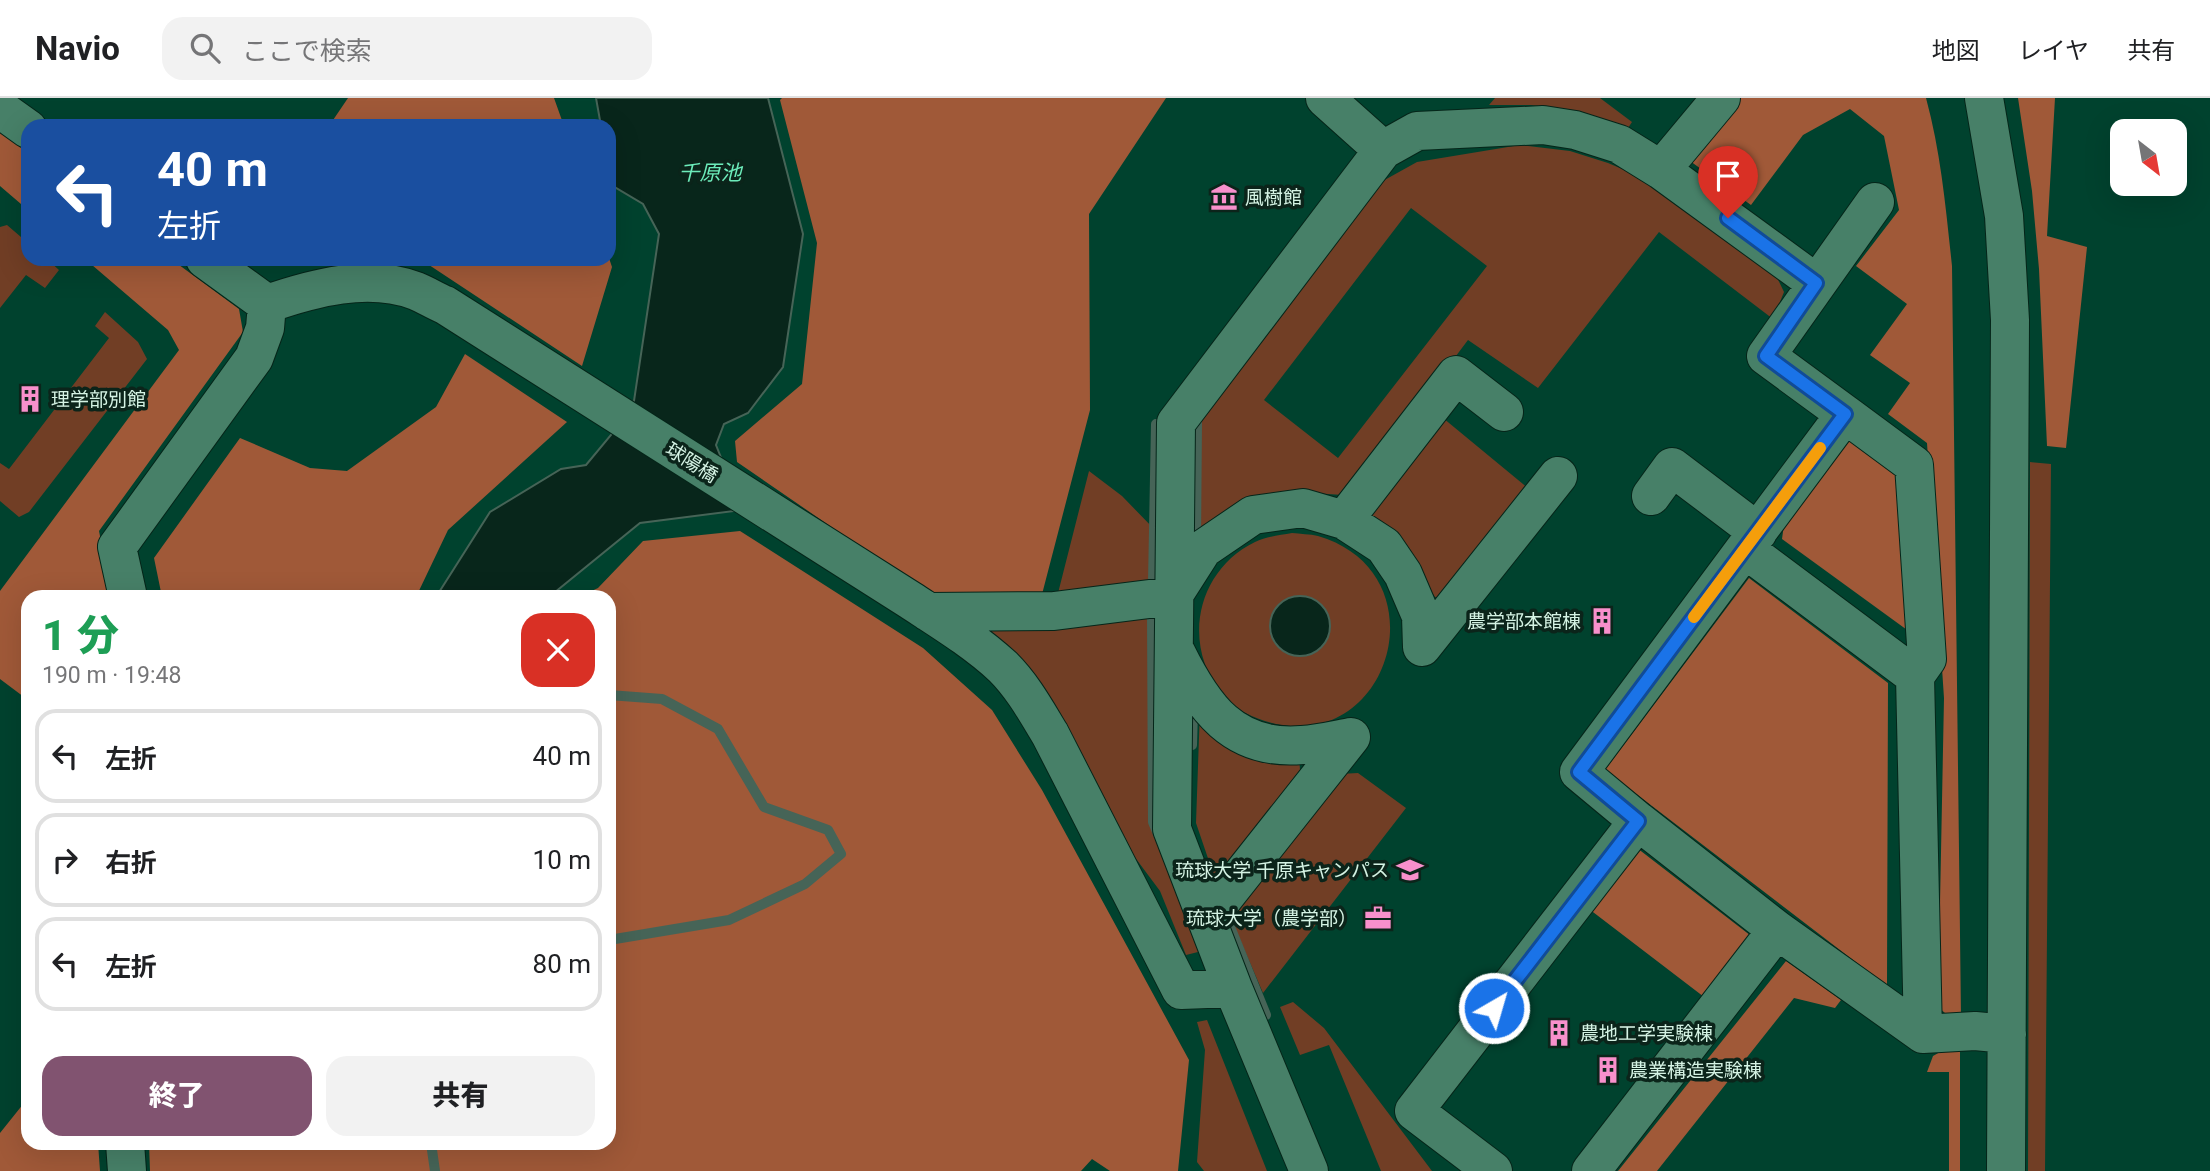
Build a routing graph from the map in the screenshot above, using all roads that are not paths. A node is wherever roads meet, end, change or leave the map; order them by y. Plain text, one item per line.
1 (1325, 98) edge
2 (1443, 98) edge
3 (1720, 98) edge
4 (1984, 98) edge
5 (0, 109) edge
6 (21, 124) edge
7 (1417, 131) junction
8 (1383, 150) junction
9 (1661, 170) junction
10 (1875, 202) dead end
11 (215, 266) edge
12 (1816, 283) junction
13 (267, 304) junction
14 (1504, 412) dead end
15 (1845, 414) junction
16 (1558, 476) dead end
17 (1651, 496) dead end
18 (1344, 520) junction
19 (1752, 540) junction
20 (126, 590) edge
21 (1173, 596) junction
22 (919, 606) junction
23 (1174, 647) junction
24 (1915, 676) junction
25 (1638, 821) junction
26 (1206, 919) junction
27 (1777, 930) junction
28 (1233, 988) junction
29 (1923, 1034) junction
30 (2007, 1034) junction
31 (126, 1150) edge
32 (127, 1171) edge
33 (1309, 1171) edge
34 (1493, 1171) edge
35 (1591, 1171) edge
36 (2006, 1171) edge

1 - 8 street
2 - 7 street
3 - 9 street
4 - 30 street
5 - 6 street
7 - 8 street
7 - 9 street
8 - 21 street
9 - 12 street
10 - 12 street
11 - 13 street
12 - 15 street
13 - 20 street
13 - 22 street, 球陽橋
14 - 18 street
15 - 19 street
15 - 24 street
16 - 18 street
17 - 19 street
18 - 21 street
19 - 24 street
19 - 25 street
21 - 22 street
21 - 23 street
22 - 28 street, 球陽橋
23 - 26 street
23 - 26 street
24 - 29 street
25 - 27 street
25 - 34 street
26 - 28 street
27 - 29 street
27 - 35 street
28 - 33 street
29 - 30 street
30 - 36 street
31 - 32 street

